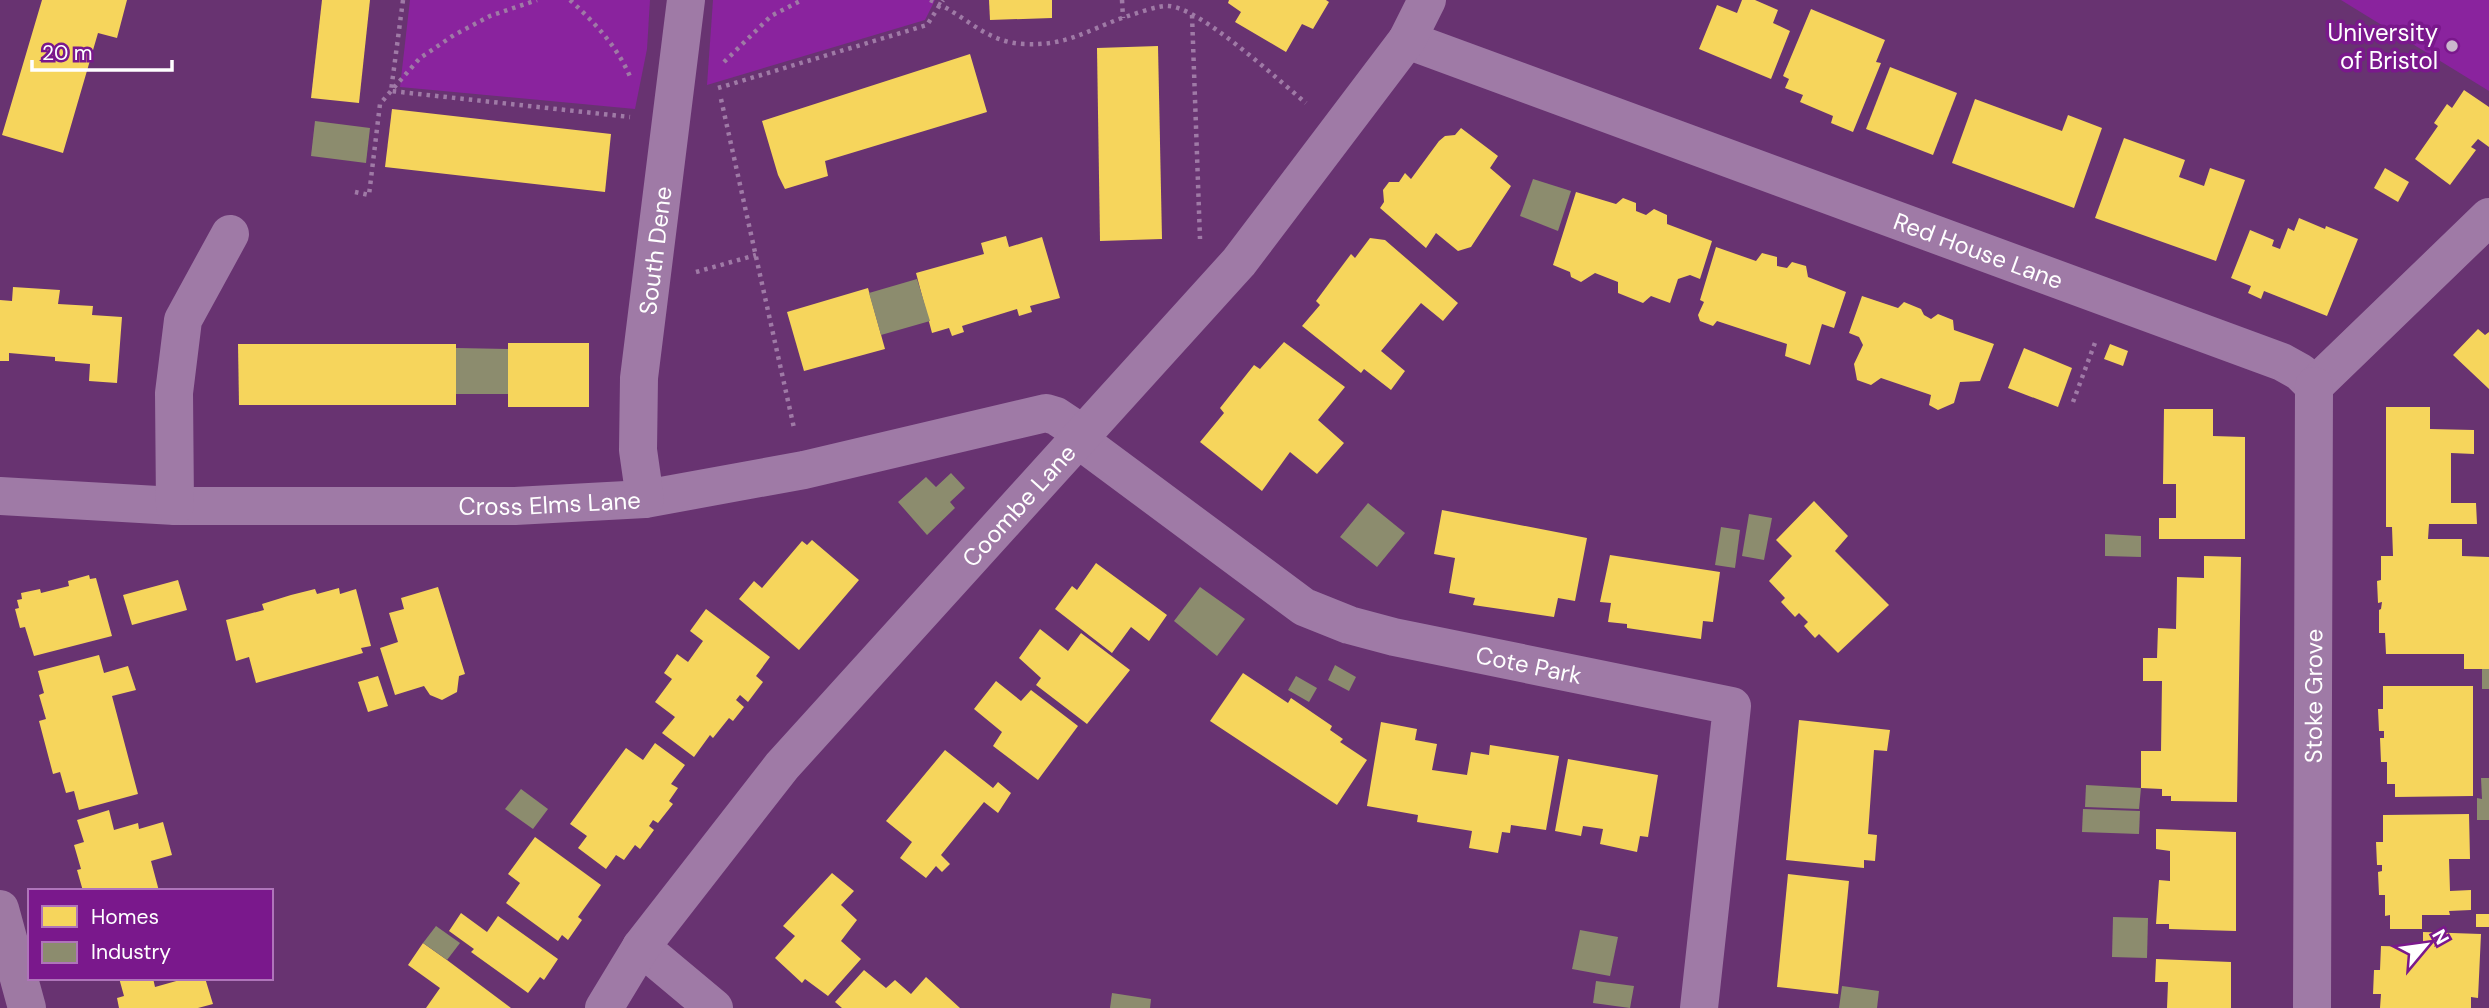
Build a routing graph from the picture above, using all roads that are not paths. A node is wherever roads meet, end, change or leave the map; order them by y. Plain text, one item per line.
1 (686, 0) edge
2 (1427, 0) edge
3 (1407, 40) junction
4 (2489, 217) edge
5 (230, 234) dead end
6 (2314, 386) junction
7 (1081, 437) junction
8 (0, 496) edge
9 (645, 499) junction
10 (175, 506) junction
11 (0, 909) edge
12 (641, 947) junction
13 (27, 1008) edge
14 (604, 1008) edge
15 (714, 1008) edge
16 (1699, 1008) edge
17 (2312, 1008) edge

1 - 9 street, South Dene
2 - 3 street, Coombe Lane
3 - 6 street, Red House Lane
3 - 7 street, Coombe Lane
4 - 6 street
5 - 10 street
6 - 17 street, Stoke Grove
7 - 9 street, Cross Elms Lane
7 - 12 street, Coombe Lane
7 - 16 street, Cote Park
8 - 10 street, Cross Elms Lane
9 - 10 street, Cross Elms Lane
11 - 13 main road
12 - 14 street, Coombe Lane
12 - 15 street

